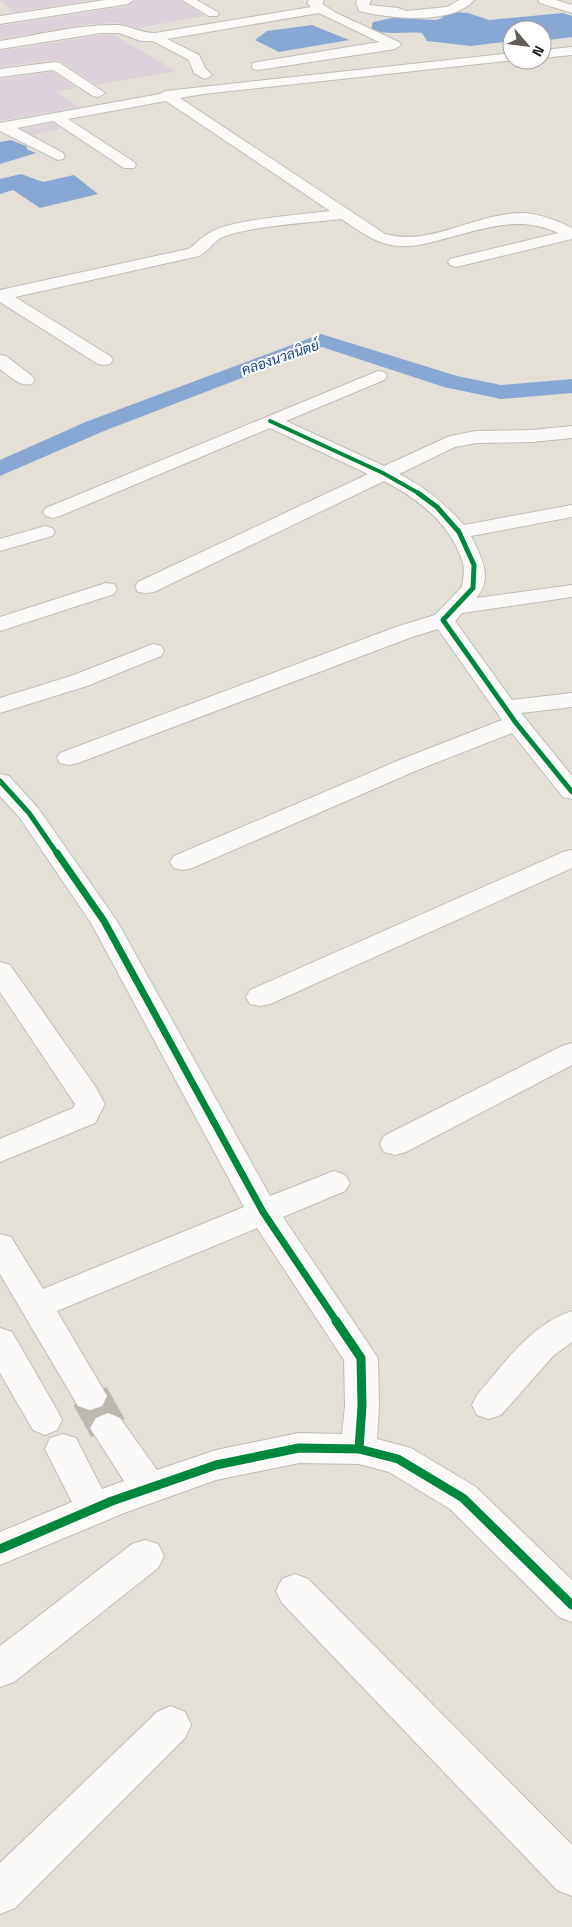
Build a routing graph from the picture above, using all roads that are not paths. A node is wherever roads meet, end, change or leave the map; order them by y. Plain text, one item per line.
1 (128, 0) edge
2 (188, 0) edge
3 (388, 0) edge
4 (468, 0) edge
5 (544, 0) edge
6 (79, 8) junction
7 (325, 8) edge
8 (572, 9) edge
9 (355, 10) edge
10 (213, 13) dead end
11 (401, 13) junction
12 (4, 19) edge
13 (107, 24) dead end
14 (25, 36) junction
15 (155, 37) junction
16 (572, 43) edge
17 (399, 44) junction
18 (0, 45) edge
19 (552, 45) edge
20 (502, 49) edge
21 (572, 50) edge
22 (552, 53) edge
23 (502, 57) edge
24 (436, 59) junction
25 (55, 66) junction
26 (244, 69) dead end
27 (0, 73) edge
28 (186, 78) dead end
29 (166, 95) junction
30 (78, 97) dead end
31 (54, 116) junction
32 (2, 126) edge
33 (58, 156) dead end
34 (129, 165) dead end
35 (342, 214) junction
36 (571, 235) edge
37 (456, 262) dead end
38 (1, 295) edge
39 (0, 360) edge
40 (104, 360) dead end
41 (378, 376) dead end
42 (26, 380) dead end
43 (270, 421) junction
44 (572, 432) edge
45 (383, 473) junction
46 (53, 512) dead end
47 (572, 512) edge
48 (45, 532) dead end
49 (459, 532) junction
50 (0, 545) edge
51 (146, 587) dead end
52 (106, 589) dead end
53 (572, 591) edge
54 (450, 613) junction
55 (0, 624) edge
56 (153, 650) dead end
57 (572, 700) edge
58 (0, 706) edge
59 (512, 715) junction
60 (69, 758) dead end
61 (0, 781) edge
62 (572, 792) edge
63 (572, 858) edge
64 (182, 862) dead end
65 (0, 971) edge
66 (260, 997) dead end
67 (10, 1004) edge
68 (572, 1053) edge
69 (395, 1144) dead end
70 (0, 1151) edge
71 (334, 1183) dead end
72 (263, 1212) junction
73 (0, 1246) edge
74 (36, 1306) junction
75 (572, 1324) edge
76 (0, 1342) edge
77 (90, 1396) tunnel mouth
78 (489, 1405) dead end
79 (108, 1428) tunnel mouth
80 (359, 1449) junction
81 (149, 1488) junction
82 (94, 1509) junction
83 (0, 1549) edge
84 (145, 1556) dead end
85 (296, 1591) dead end
86 (572, 1605) edge
87 (0, 1669) edge
88 (171, 1725) dead end
89 (572, 1875) edge
90 (0, 1893) edge

1 - 6 street
2 - 10 street
3 - 11 street
4 - 11 street
5 - 8 street
6 - 12 street
6 - 13 street
7 - 9 street
7 - 15 street
9 - 11 street
9 - 11 street
9 - 17 street
12 - 14 street
14 - 15 street
14 - 18 street
14 - 25 street
15 - 28 street
16 - 19 street
17 - 24 street
17 - 26 street
20 - 24 street
21 - 22 street
23 - 24 street
24 - 29 street
25 - 27 street
25 - 30 street
29 - 31 street
29 - 35 street
31 - 32 street
31 - 34 street
32 - 33 street
35 - 36 street
35 - 38 street
36 - 37 street
38 - 40 street
39 - 42 street
41 - 43 street
43 - 45 street
43 - 46 street
44 - 45 street
45 - 49 street
45 - 51 street
47 - 49 street
48 - 50 street
49 - 54 street
52 - 55 street
53 - 54 street
54 - 59 street
54 - 60 street
56 - 58 street
57 - 59 street
59 - 62 street
59 - 64 street
61 - 72 street
63 - 66 street
65 - 67 street
67 - 70 street
68 - 69 street
71 - 72 street
72 - 74 street
72 - 80 street
73 - 74 street
74 - 77 street
75 - 78 street
76 - 82 street
79 - 81 street
80 - 81 street
80 - 86 street
81 - 82 street
82 - 83 street
84 - 87 street
85 - 89 street
88 - 90 street

